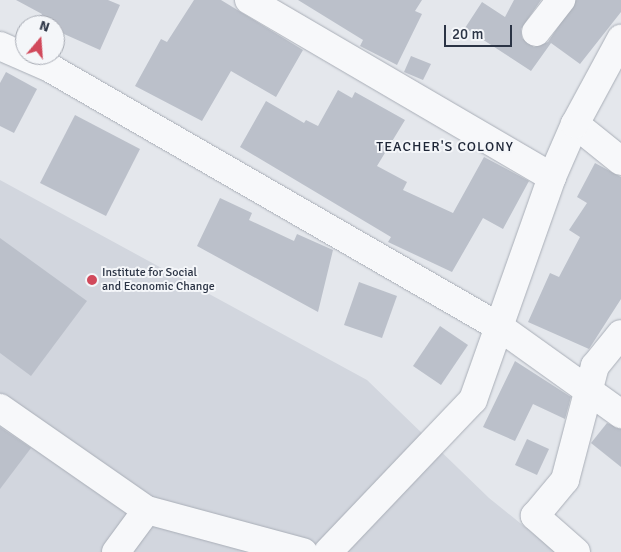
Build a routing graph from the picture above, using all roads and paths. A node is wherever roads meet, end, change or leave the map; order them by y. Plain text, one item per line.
1 (250, 0) edge
2 (561, 0) edge
3 (536, 32) dead end
4 (619, 44) edge
5 (0, 46) edge
6 (574, 124) junction
7 (621, 161) edge
8 (552, 177) junction
9 (501, 328) junction
10 (621, 334) edge
11 (587, 388) junction
12 (0, 408) edge
13 (621, 414) edge
14 (147, 510) junction
15 (116, 552) edge
16 (303, 552) edge
17 (328, 552) edge
18 (576, 552) edge

1 - 8 street
2 - 3 street
4 - 6 street
5 - 9 street
6 - 7 street
6 - 8 street
8 - 9 street
9 - 11 street
9 - 17 street
10 - 11 street
11 - 13 street
11 - 18 street
12 - 14 street
14 - 15 street
14 - 16 street

